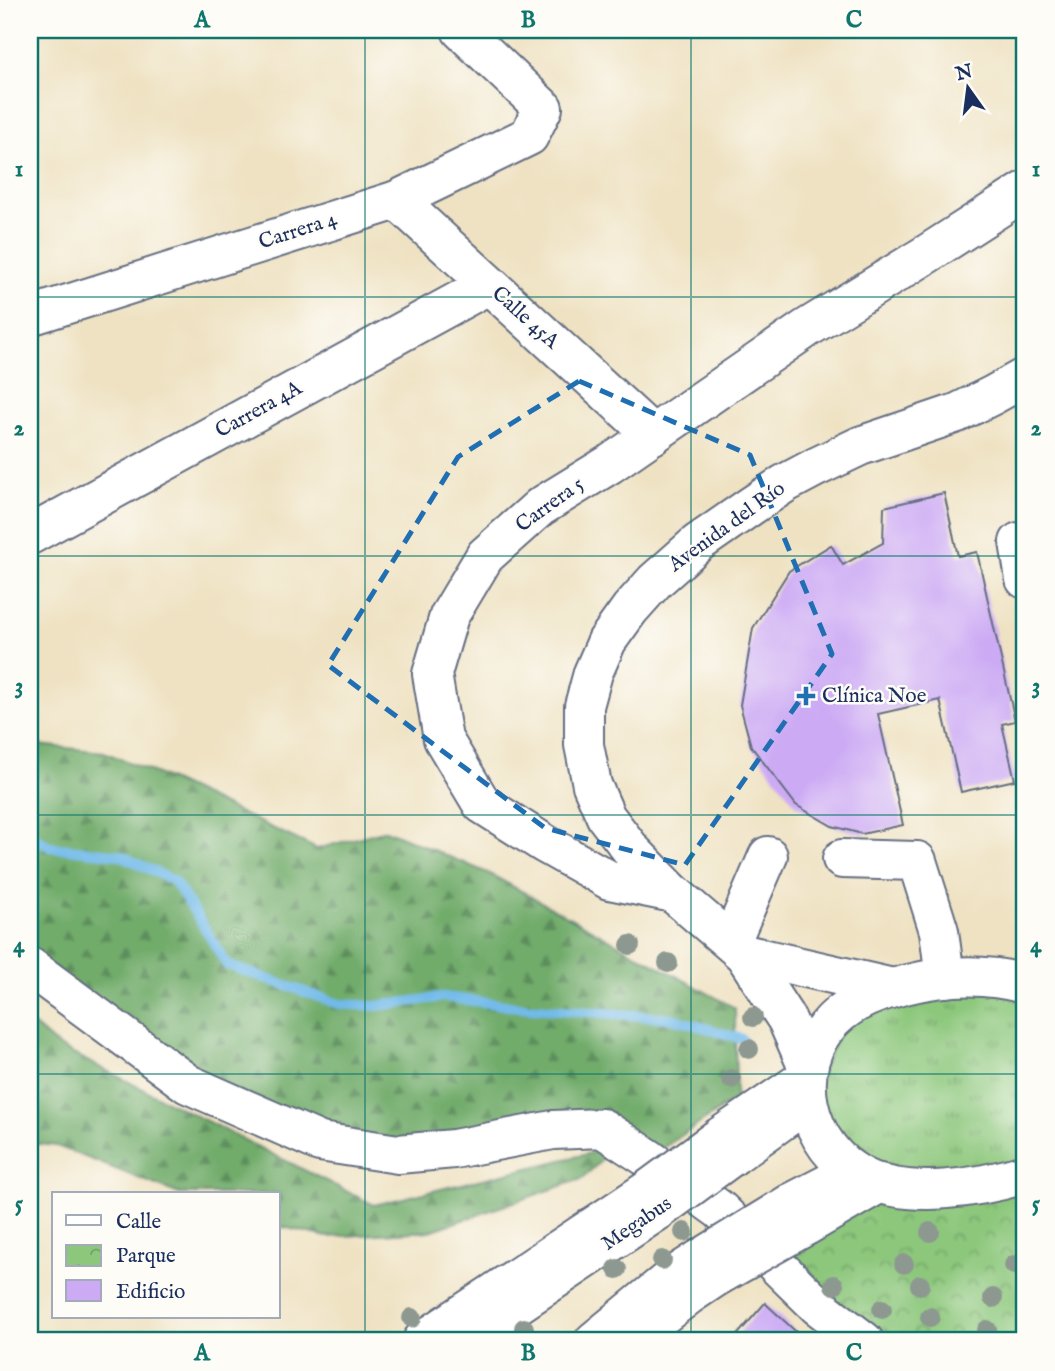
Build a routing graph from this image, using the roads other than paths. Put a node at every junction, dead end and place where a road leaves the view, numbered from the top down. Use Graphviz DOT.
graph roads {
  1 [pos="461,30"];
  2 [pos="1025,191"];
  3 [pos="397,200"];
  4 [pos="488,285"];
  5 [pos="30,316"];
  6 [pos="1025,377"];
  7 [pos="653,435"];
  8 [pos="30,535"];
  9 [pos="1018,542"];
  10 [pos="1025,579"];
  11 [pos="768,856"];
  12 [pos="842,859"];
  13 [pos="673,893"];
  14 [pos="737,948"];
  15 [pos="30,967"];
  16 [pos="946,978"];
  17 [pos="1022,981"];
  18 [pos="893,988"];
  19 [pos="807,1082"];
  20 [pos="1025,1174"];
  21 [pos="866,1177"];
  22 [pos="652,1201"];
  23 [pos="708,1268"];
  24 [pos="422,1341"];
  25 [pos="463,1341"];
  26 [pos="594,1341"];
  27 [pos="629,1341"];
  28 [pos="864,1341"];
  1 -- 3 [label="street, Carrera 4"];
  2 -- 7 [label="street, Carrera 5"];
  3 -- 4 [label="street, Calle 45A"];
  3 -- 5 [label="street, Carrera 4"];
  4 -- 7 [label="street, Calle 45A"];
  4 -- 8 [label="street, Carrera 4A"];
  6 -- 13 [label="street, Avenida del Río"];
  7 -- 13 [label="street, Carrera 5"];
  9 -- 10 [label="street"];
  11 -- 14 [label="street"];
  12 -- 16 [label="street"];
  13 -- 14 [label="street, Avenida del Río"];
  14 -- 18 [label="street, Avenida del Río"];
  14 -- 19 [label="street, Avenida del Río"];
  15 -- 28 [label="street"];
  16 -- 17 [label="street"];
  16 -- 18 [label="street"];
  18 -- 19 [label="street"];
  19 -- 21 [label="street, Avenida del Río"];
  19 -- 22 [label="street, bridge"];
  20 -- 21 [label="street"];
  21 -- 23 [label="street, bridge"];
  22 -- 24 [label="street"];
  22 -- 25 [label="street, Megabus"];
  23 -- 26 [label="street"];
  23 -- 27 [label="street"];
}
